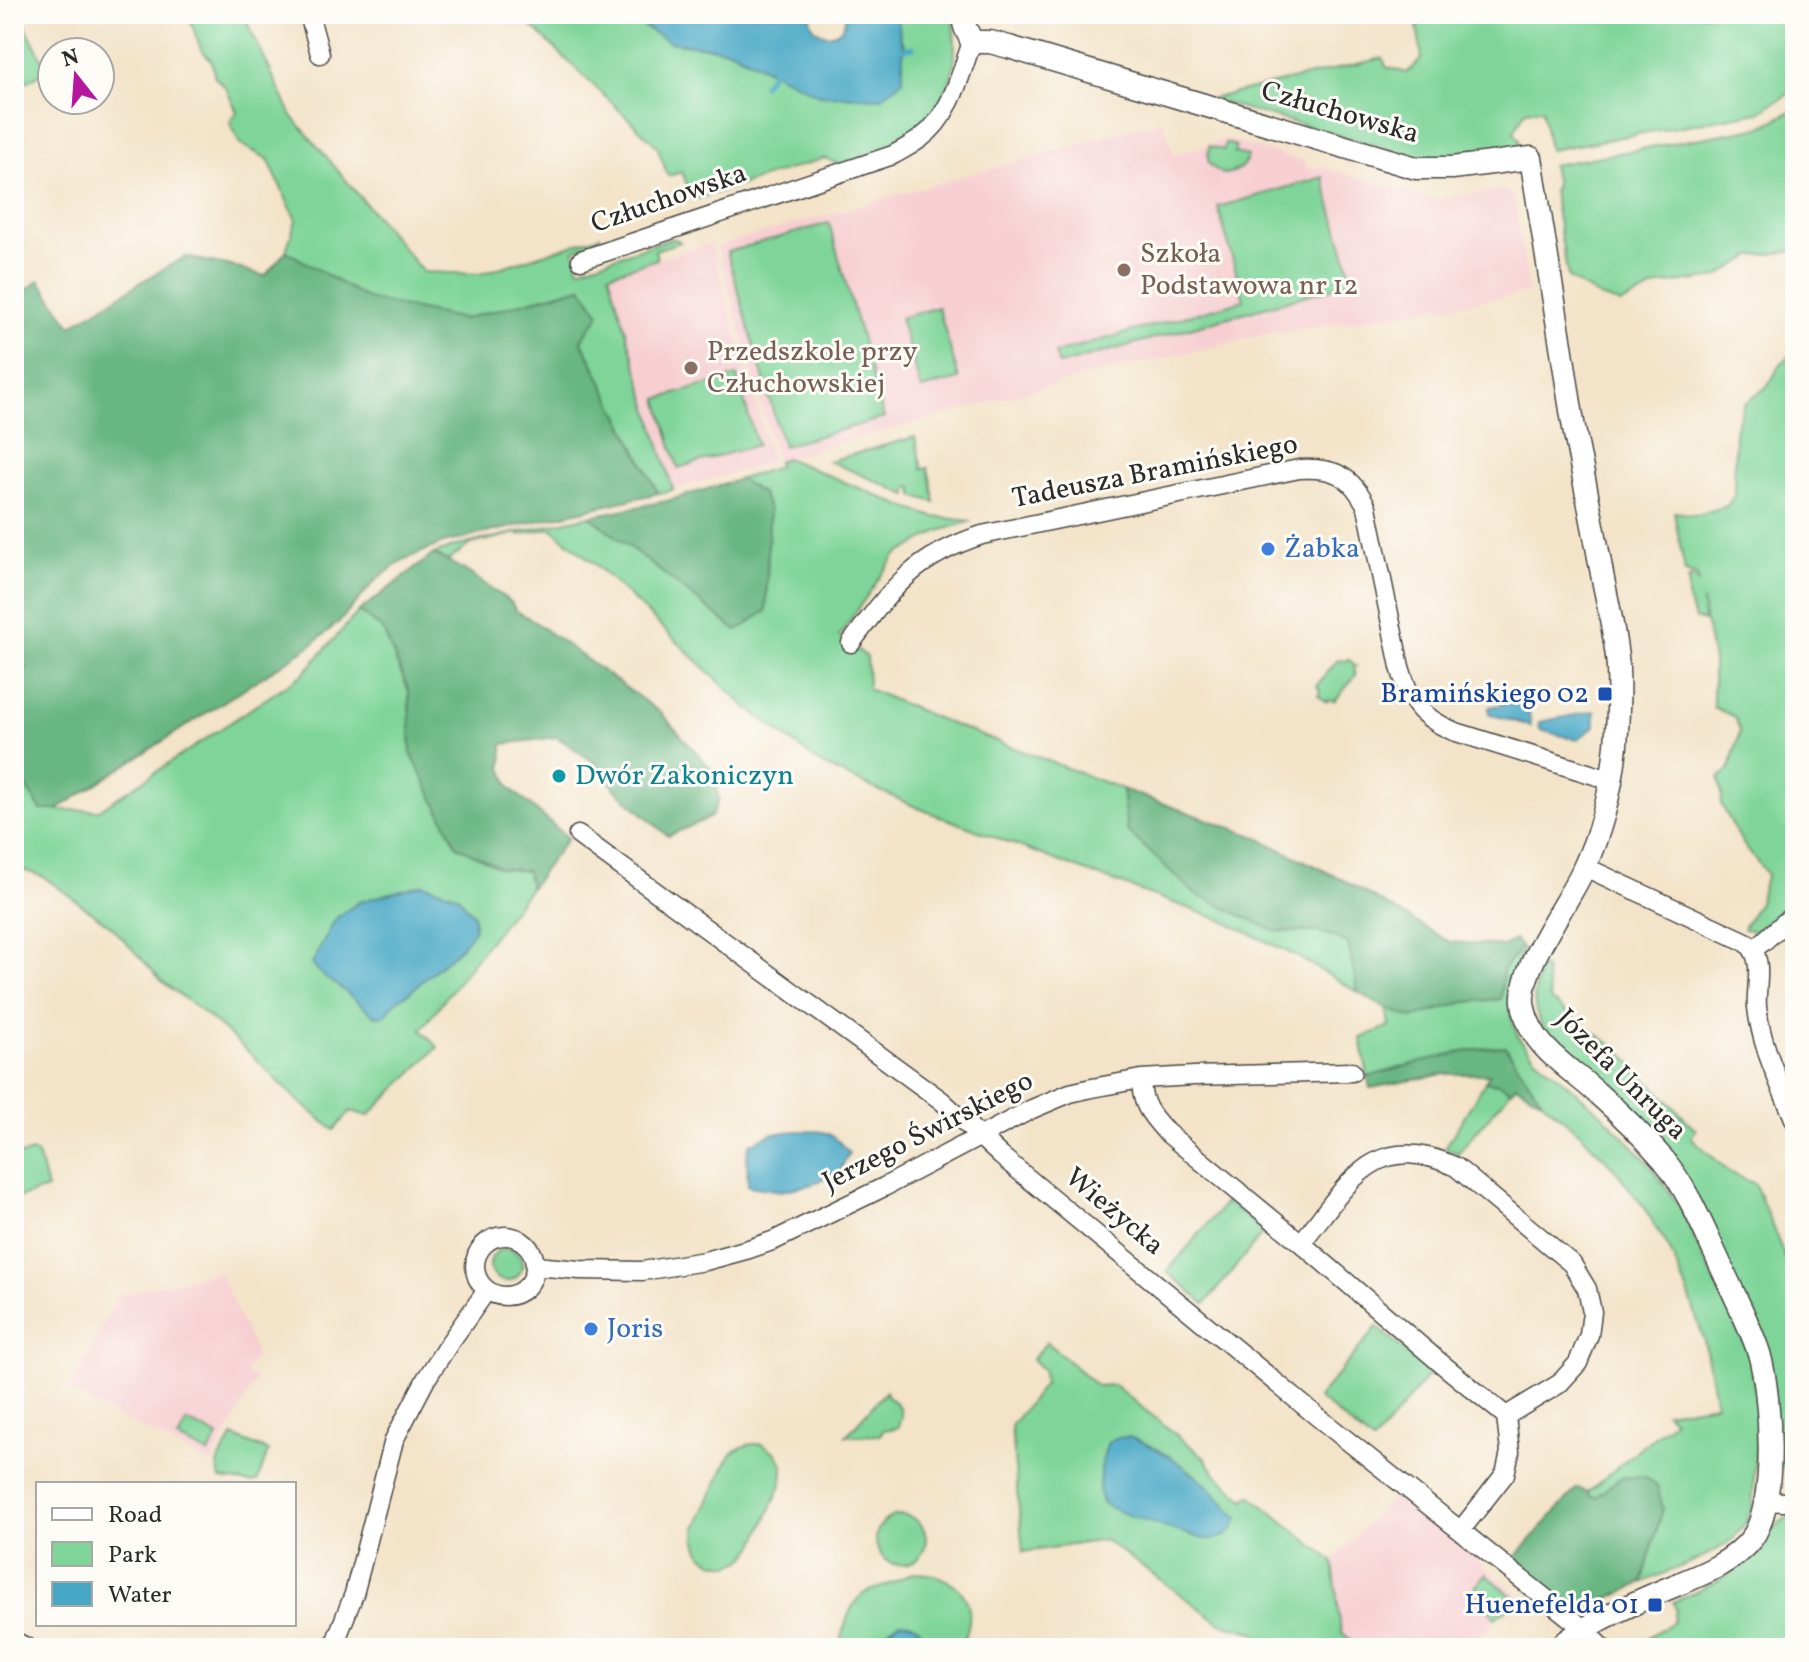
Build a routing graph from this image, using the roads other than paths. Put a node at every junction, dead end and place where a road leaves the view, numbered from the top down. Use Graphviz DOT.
graph roads {
  1 [pos="309,14"];
  2 [pos="962,14"];
  3 [pos="972,42"];
  4 [pos="320,54"];
  5 [pos="581,260"];
  6 [pos="851,643"];
  7 [pos="1610,780"];
  8 [pos="578,835"];
  9 [pos="1585,867"];
  10 [pos="1795,913"];
  11 [pos="1754,949"];
  12 [pos="1525,1014"];
  13 [pos="1352,1072"];
  14 [pos="1141,1079"];
  15 [pos="1795,1121"];
  16 [pos="981,1135"];
  17 [pos="1301,1243"];
  18 [pos="535,1266"];
  19 [pos="487,1290"];
  20 [pos="1506,1416"];
  21 [pos="1795,1500"];
  22 [pos="1766,1501"];
  23 [pos="1461,1530"];
  24 [pos="1584,1629"];
  25 [pos="14,1641"];
  26 [pos="28,1648"];
  27 [pos="333,1648"];
  28 [pos="1558,1648"];
  29 [pos="1603,1648"];
  1 -- 4 [label="street"];
  2 -- 3 [label="street"];
  3 -- 5 [label="street, Człuchowska"];
  3 -- 7 [label="street, Człuchowska"];
  6 -- 7 [label="street, Tadeusza Bramińskiego"];
  7 -- 9 [label="street, Człuchowska"];
  8 -- 16 [label="street, Wieżycka"];
  9 -- 11 [label="street"];
  9 -- 12 [label="street, Człuchowska"];
  10 -- 11 [label="street"];
  11 -- 15 [label="street"];
  12 -- 22 [label="street, Józefa Unruga"];
  13 -- 14 [label="street, Jerzego Świrskiego"];
  14 -- 16 [label="street, Jerzego Świrskiego"];
  14 -- 17 [label="street"];
  16 -- 18 [label="street, Jerzego Świrskiego"];
  16 -- 23 [label="street, Wieżycka"];
  17 -- 20 [label="street"];
  17 -- 20 [label="street"];
  18 -- 19 [label="street"];
  18 -- 19 [label="street"];
  19 -- 27 [label="street"];
  20 -- 23 [label="street"];
  21 -- 22 [label="street"];
  22 -- 24 [label="street, Józefa Unruga"];
  23 -- 24 [label="street, Wieżycka"];
  24 -- 28 [label="street, Józefa Unruga"];
  24 -- 29 [label="street, Wieżycka"];
  25 -- 26 [label="street"];
}
